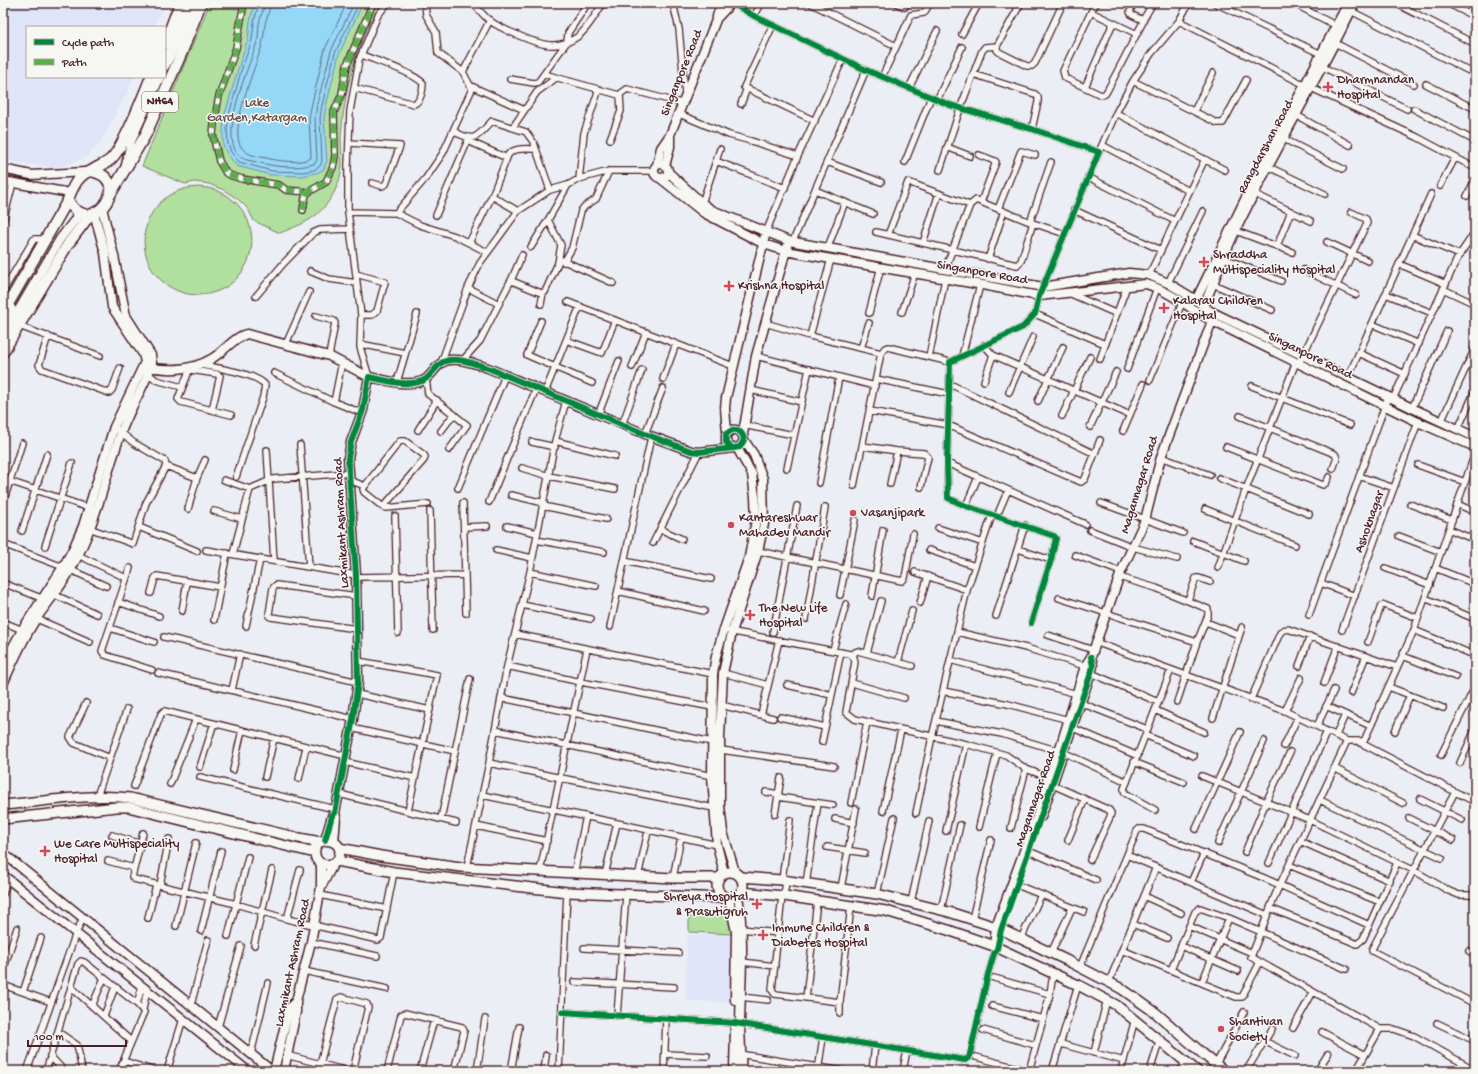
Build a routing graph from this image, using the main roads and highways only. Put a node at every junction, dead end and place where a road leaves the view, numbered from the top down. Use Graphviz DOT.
graph roads {
  1 [pos="180,3"];
  2 [pos="201,3"];
  3 [pos="166,40"];
  4 [pos="151,78"];
  5 [pos="88,172"];
  6 [pos="110,195"];
  7 [pos="69,199"];
  8 [pos="91,212"];
  9 [pos="3,313"];
  10 [pos="3,352"];
  11 [pos="3,805"];
  12 [pos="3,819"];
  13 [pos="330,843"];
  14 [pos="315,853"];
  15 [pos="336,862"];
  16 [pos="738,875"];
  17 [pos="721,876"];
  18 [pos="740,894"];
  19 [pos="727,898"];
  20 [pos="1220,1069"];
  21 [pos="1197,1071"];
  1 -- 3 [label="highway"];
  2 -- 6 [label="highway, NH64"];
  4 -- 5 [label="highway, NH64"];
  5 -- 6 [label="highway"];
  5 -- 7 [label="highway, NH64"];
  6 -- 8 [label="highway, NH64"];
  7 -- 8 [label="highway"];
  7 -- 9 [label="highway, NH64"];
  8 -- 10 [label="highway, NH64"];
  11 -- 13 [label="main road"];
  12 -- 14 [label="main road"];
  13 -- 14 [label="main road"];
  13 -- 15 [label="main road"];
  13 -- 17 [label="main road"];
  14 -- 15 [label="main road"];
  15 -- 19 [label="main road"];
  16 -- 17 [label="main road"];
  16 -- 18 [label="main road"];
  16 -- 20 [label="main road"];
  17 -- 19 [label="main road"];
  18 -- 19 [label="main road"];
  18 -- 21 [label="main road"];
}
